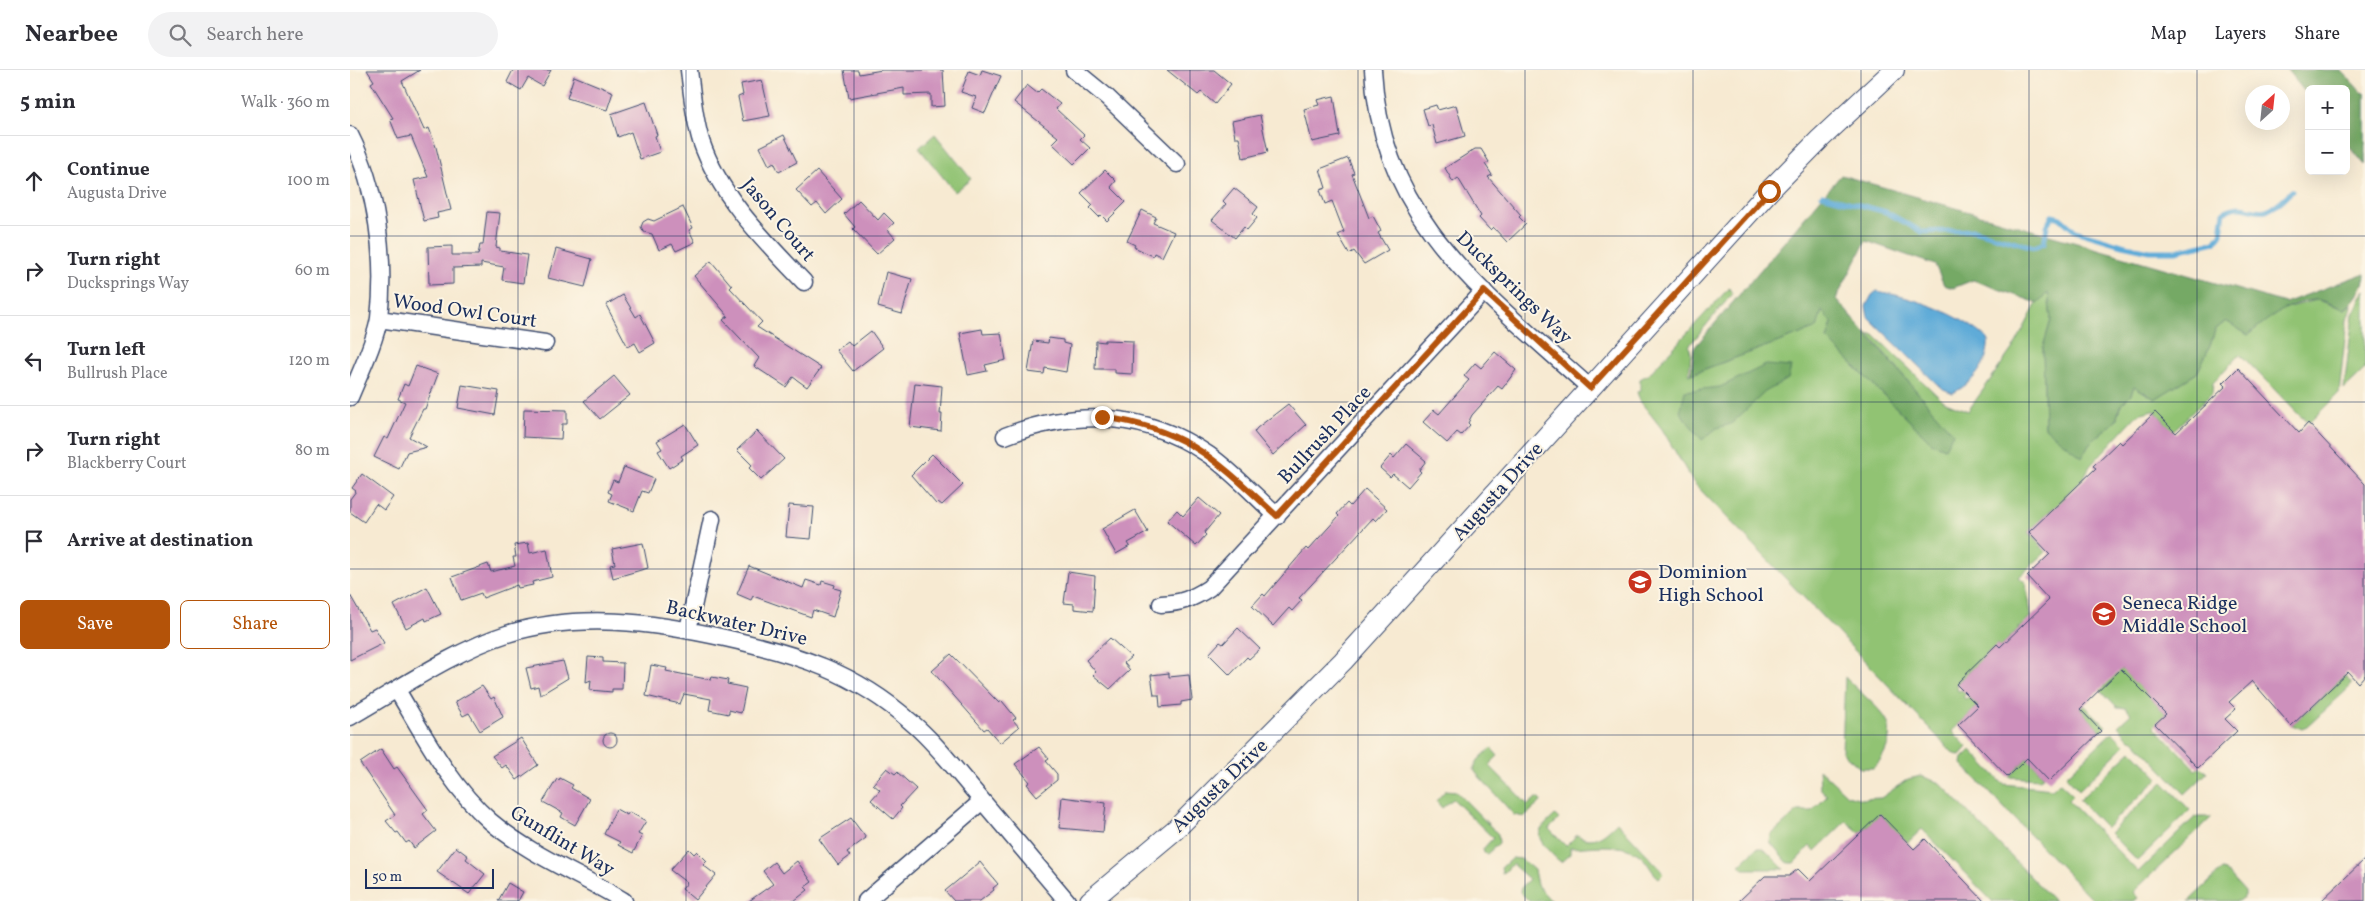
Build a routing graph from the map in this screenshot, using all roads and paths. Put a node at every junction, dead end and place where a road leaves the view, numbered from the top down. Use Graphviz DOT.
graph roads {
  1 [pos="689,70"];
  2 [pos="1074,70"];
  3 [pos="1374,70"];
  4 [pos="1894,70"];
  5 [pos="350,135"];
  6 [pos="1177,164"];
  7 [pos="804,282"];
  8 [pos="1484,291"];
  9 [pos="379,319"];
  10 [pos="545,343"];
  11 [pos="1590,388"];
  12 [pos="350,397"];
  13 [pos="1005,436"];
  14 [pos="1277,516"];
  15 [pos="712,519"];
  16 [pos="1161,604"];
  17 [pos="688,630"];
  18 [pos="397,690"];
  19 [pos="350,717"];
  20 [pos="982,801"];
  21 [pos="624,901"];
  22 [pos="866,901"];
  23 [pos="1067,901"];
  24 [pos="1090,901"];
  1 -- 7 [label="street, Jason Court"];
  2 -- 6 [label="street"];
  3 -- 8 [label="street, Ducksprings Way"];
  4 -- 11 [label="street, Augusta Drive"];
  5 -- 9 [label="street"];
  8 -- 11 [label="street, Ducksprings Way"];
  8 -- 14 [label="street, Bullrush Place"];
  9 -- 10 [label="street, Wood Owl Court"];
  9 -- 12 [label="street"];
  11 -- 24 [label="street, Augusta Drive"];
  13 -- 14 [label="street"];
  14 -- 16 [label="street, Bullrush Place"];
  15 -- 17 [label="street"];
  17 -- 18 [label="street, Backwater Drive"];
  17 -- 20 [label="street, Backwater Drive"];
  18 -- 19 [label="street, Backwater Drive"];
  18 -- 21 [label="street, Gunflint Way"];
  20 -- 22 [label="street"];
  20 -- 23 [label="street, Backwater Drive"];
}
